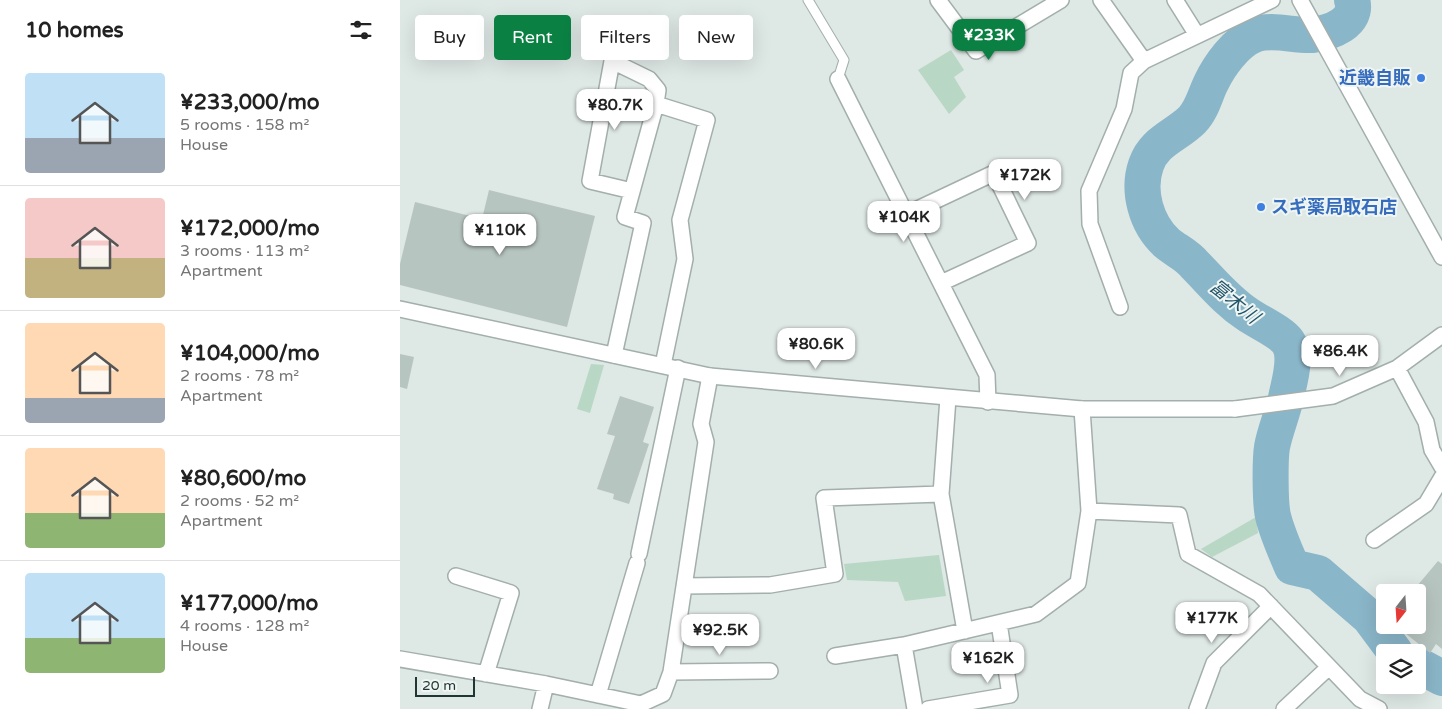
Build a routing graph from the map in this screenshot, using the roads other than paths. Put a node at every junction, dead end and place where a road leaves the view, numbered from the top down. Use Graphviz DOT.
graph roads {
  1 [pos="808,0"];
  2 [pos="938,0"];
  3 [pos="1061,0"];
  4 [pos="1101,0"];
  5 [pos="1175,0"];
  6 [pos="1272,0"];
  7 [pos="1300,0"];
  8 [pos="1197,35"];
  9 [pos="1144,62"];
  10 [pos="838,79"];
  11 [pos="656,104"];
  12 [pos="632,192"];
  13 [pos="907,214"];
  14 [pos="1437,235"];
  15 [pos="1442,257"];
  16 [pos="941,283"];
  17 [pos="1120,307"];
  18 [pos="400,309"];
  19 [pos="1442,334"];
  20 [pos="614,355"];
  21 [pos="670,367"];
  22 [pos="1397,368"];
  23 [pos="710,376"];
  24 [pos="948,398"];
  25 [pos="988,402"];
  26 [pos="1082,409"];
  27 [pos="1442,467"];
  28 [pos="1442,477"];
  29 [pos="941,494"];
  30 [pos="1088,511"];
  31 [pos="1374,540"];
  32 [pos="456,576"];
  33 [pos="684,586"];
  34 [pos="1271,606"];
  35 [pos="999,623"];
  36 [pos="965,630"];
  37 [pos="904,645"];
  38 [pos="835,656"];
  39 [pos="400,659"];
  40 [pos="1329,667"];
  41 [pos="770,671"];
  42 [pos="671,672"];
  43 [pos="486,674"];
  44 [pos="546,684"];
  45 [pos="598,695"];
  46 [pos="540,709"];
  47 [pos="915,709"];
  48 [pos="928,709"];
  49 [pos="1197,709"];
  50 [pos="1284,709"];
  51 [pos="1379,709"];
  1 -- 10 [label="lane"];
  2 -- 3 [label="street"];
  4 -- 9 [label="street"];
  5 -- 8 [label="street"];
  6 -- 8 [label="street"];
  7 -- 14 [label="street"];
  8 -- 9 [label="street"];
  9 -- 17 [label="street"];
  10 -- 13 [label="street"];
  11 -- 12 [label="street"];
  11 -- 12 [label="street"];
  11 -- 21 [label="street"];
  12 -- 20 [label="street"];
  13 -- 16 [label="street"];
  13 -- 16 [label="street"];
  14 -- 15 [label="street"];
  16 -- 25 [label="street"];
  18 -- 20 [label="street"];
  19 -- 22 [label="street"];
  20 -- 21 [label="street"];
  21 -- 23 [label="street"];
  21 -- 45 [label="street"];
  22 -- 26 [label="street"];
  22 -- 27 [label="street"];
  23 -- 24 [label="street"];
  23 -- 33 [label="street"];
  24 -- 25 [label="street"];
  24 -- 29 [label="street"];
  25 -- 26 [label="street"];
  26 -- 30 [label="street"];
  28 -- 31 [label="street"];
  29 -- 33 [label="street"];
  29 -- 36 [label="street"];
  30 -- 34 [label="street"];
  30 -- 35 [label="street"];
  32 -- 43 [label="street"];
  33 -- 42 [label="street"];
  34 -- 40 [label="street"];
  34 -- 49 [label="street"];
  35 -- 36 [label="street"];
  35 -- 48 [label="street"];
  36 -- 37 [label="street"];
  37 -- 38 [label="street"];
  37 -- 47 [label="street"];
  39 -- 43 [label="street"];
  40 -- 50 [label="street"];
  40 -- 51 [label="street"];
  41 -- 42 [label="street"];
  42 -- 45 [label="street"];
  43 -- 44 [label="street"];
  44 -- 45 [label="street"];
  44 -- 46 [label="street"];
}
